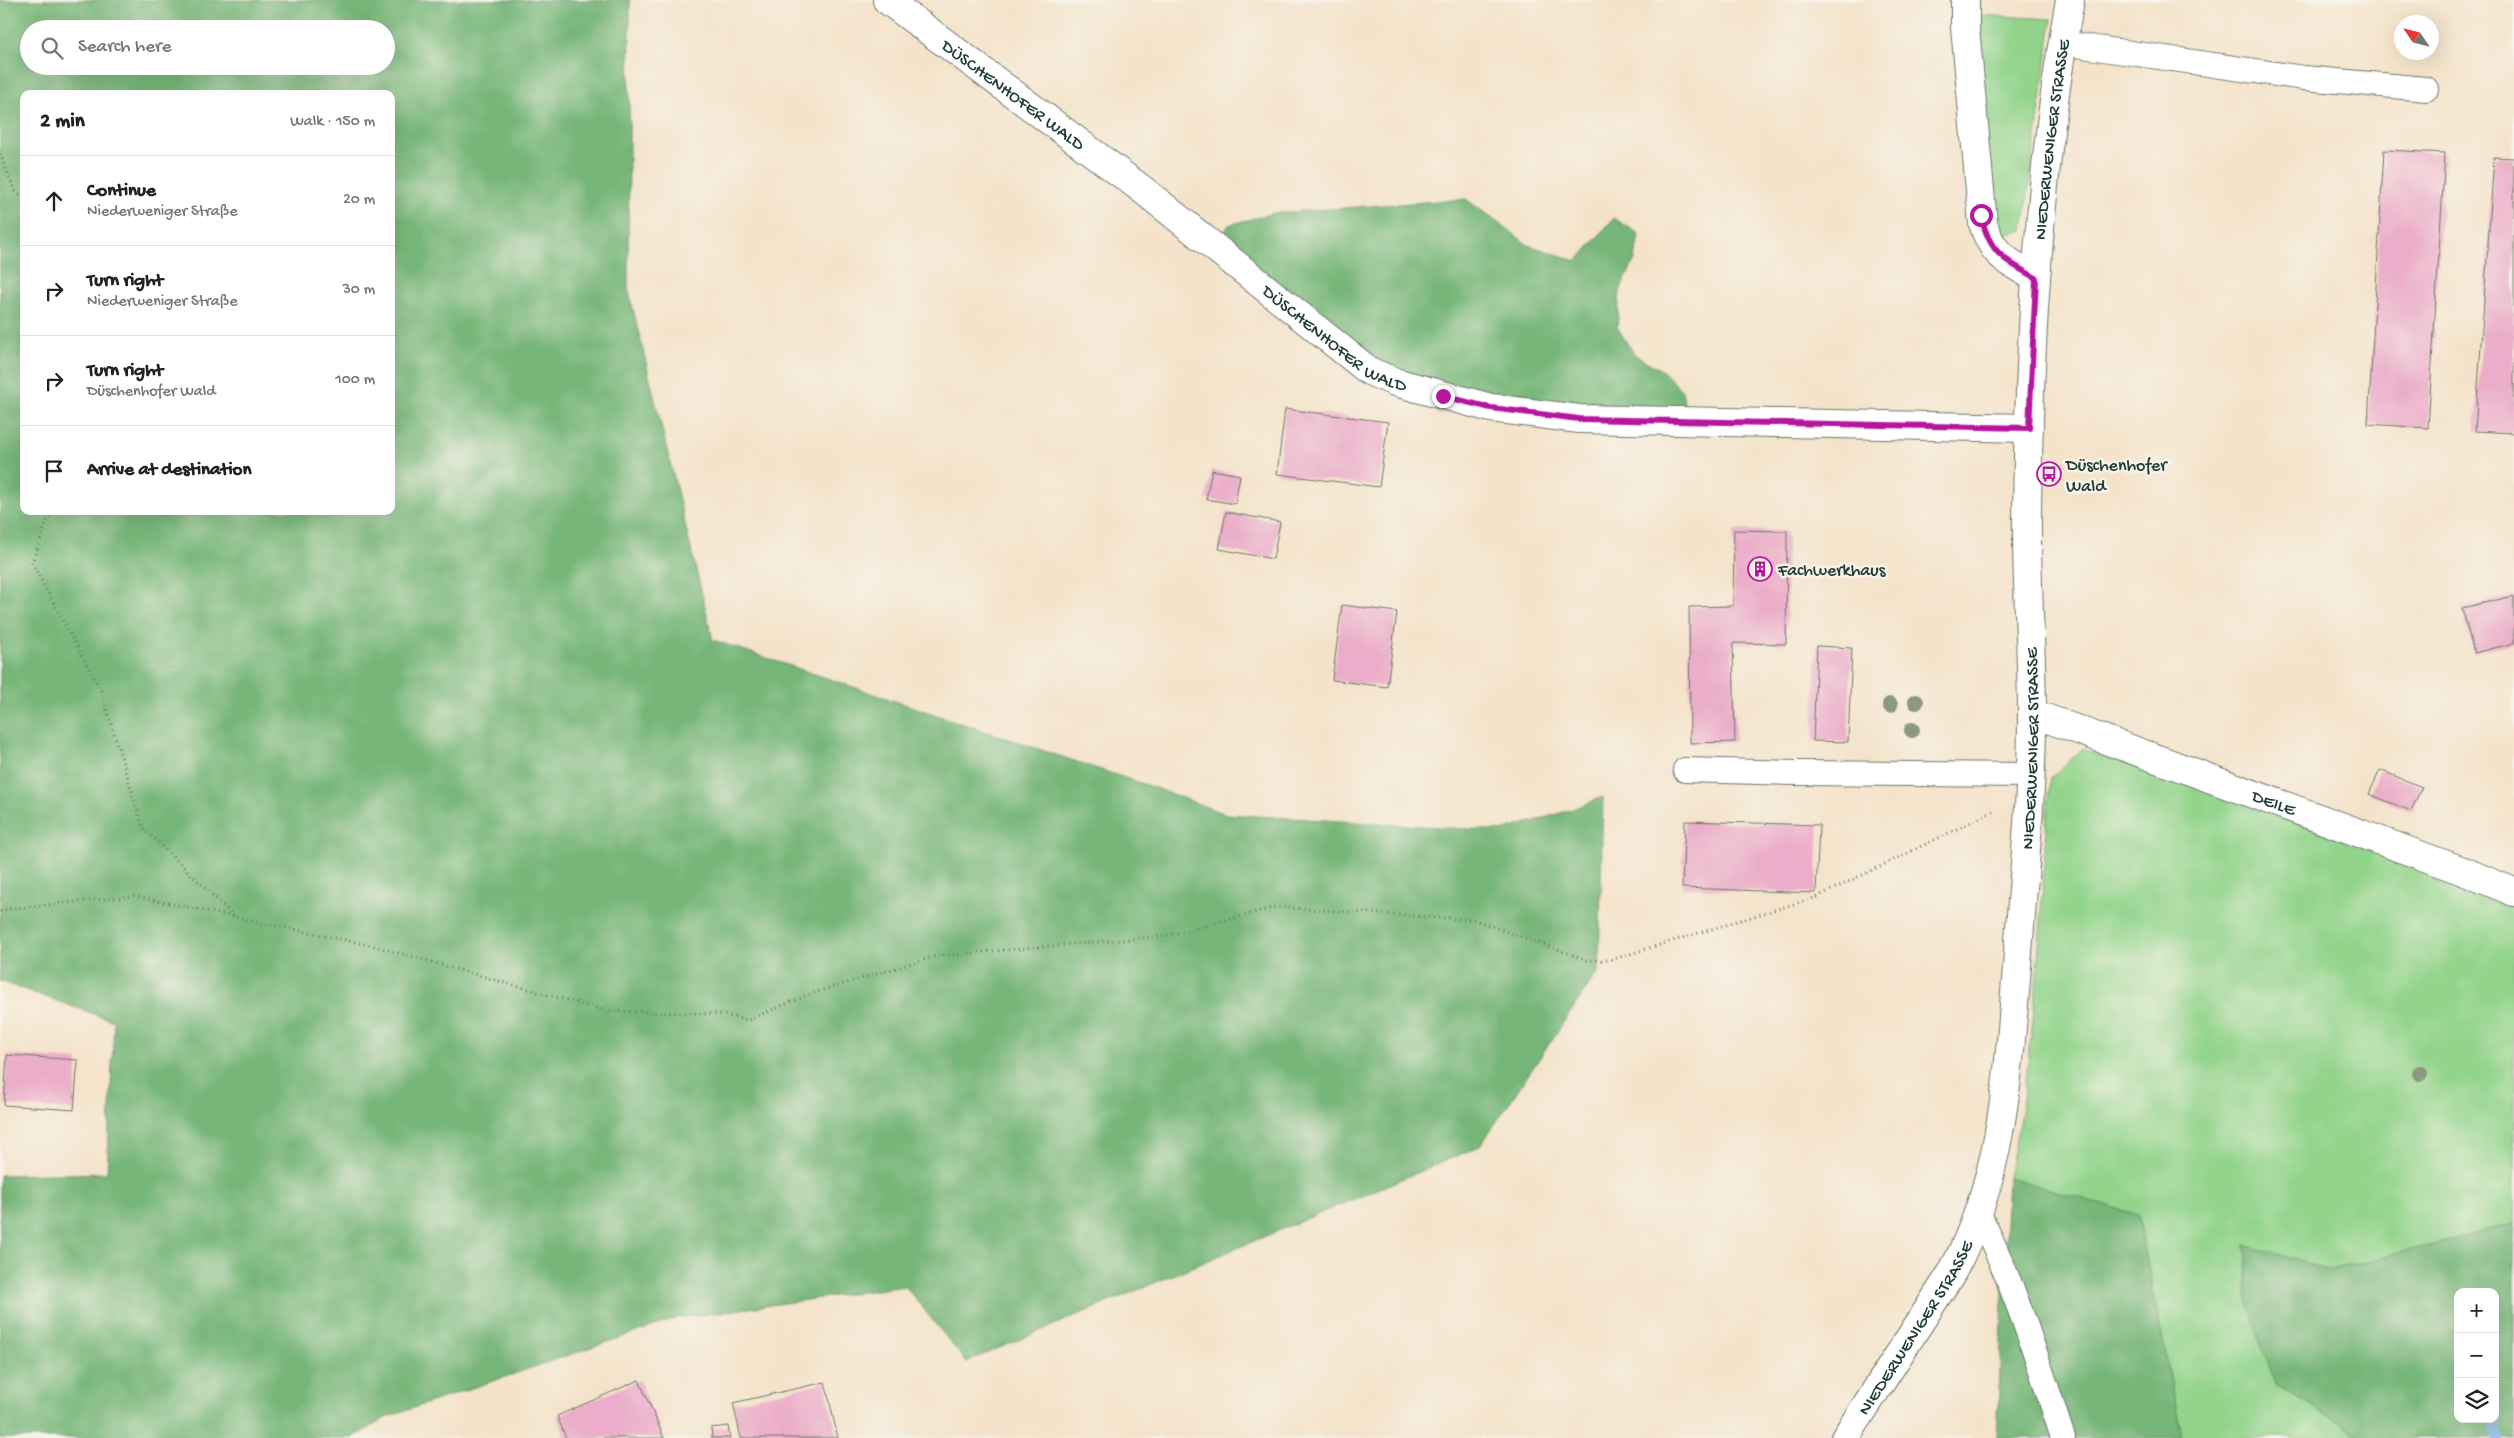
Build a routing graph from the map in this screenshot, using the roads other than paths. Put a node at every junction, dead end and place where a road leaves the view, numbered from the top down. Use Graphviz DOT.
graph roads {
  1 [pos="887,0"];
  2 [pos="1965,0"];
  3 [pos="2070,0"];
  4 [pos="2062,43"];
  5 [pos="2426,89"];
  6 [pos="2036,278"];
  7 [pos="2029,428"];
  8 [pos="2032,713"];
  9 [pos="1685,770"];
  10 [pos="2030,785"];
  11 [pos="2514,892"];
  12 [pos="1979,1214"];
  13 [pos="1845,1438"];
  14 [pos="2063,1438"];
  1 -- 7 [label="street, DÜSCHENHOFER WALD"];
  2 -- 6 [label="street"];
  3 -- 4 [label="street, NIEDERWENIGER STRASSE"];
  4 -- 5 [label="lane"];
  4 -- 6 [label="street, NIEDERWENIGER STRASSE"];
  6 -- 7 [label="street, NIEDERWENIGER STRASSE"];
  7 -- 8 [label="street, NIEDERWENIGER STRASSE"];
  8 -- 10 [label="street, NIEDERWENIGER STRASSE"];
  8 -- 11 [label="street, DEILE"];
  9 -- 10 [label="lane"];
  10 -- 12 [label="street, NIEDERWENIGER STRASSE"];
  12 -- 13 [label="street, NIEDERWENIGER STRASSE"];
  12 -- 14 [label="lane, NIEDERWENIGER STRASSE"];
}
